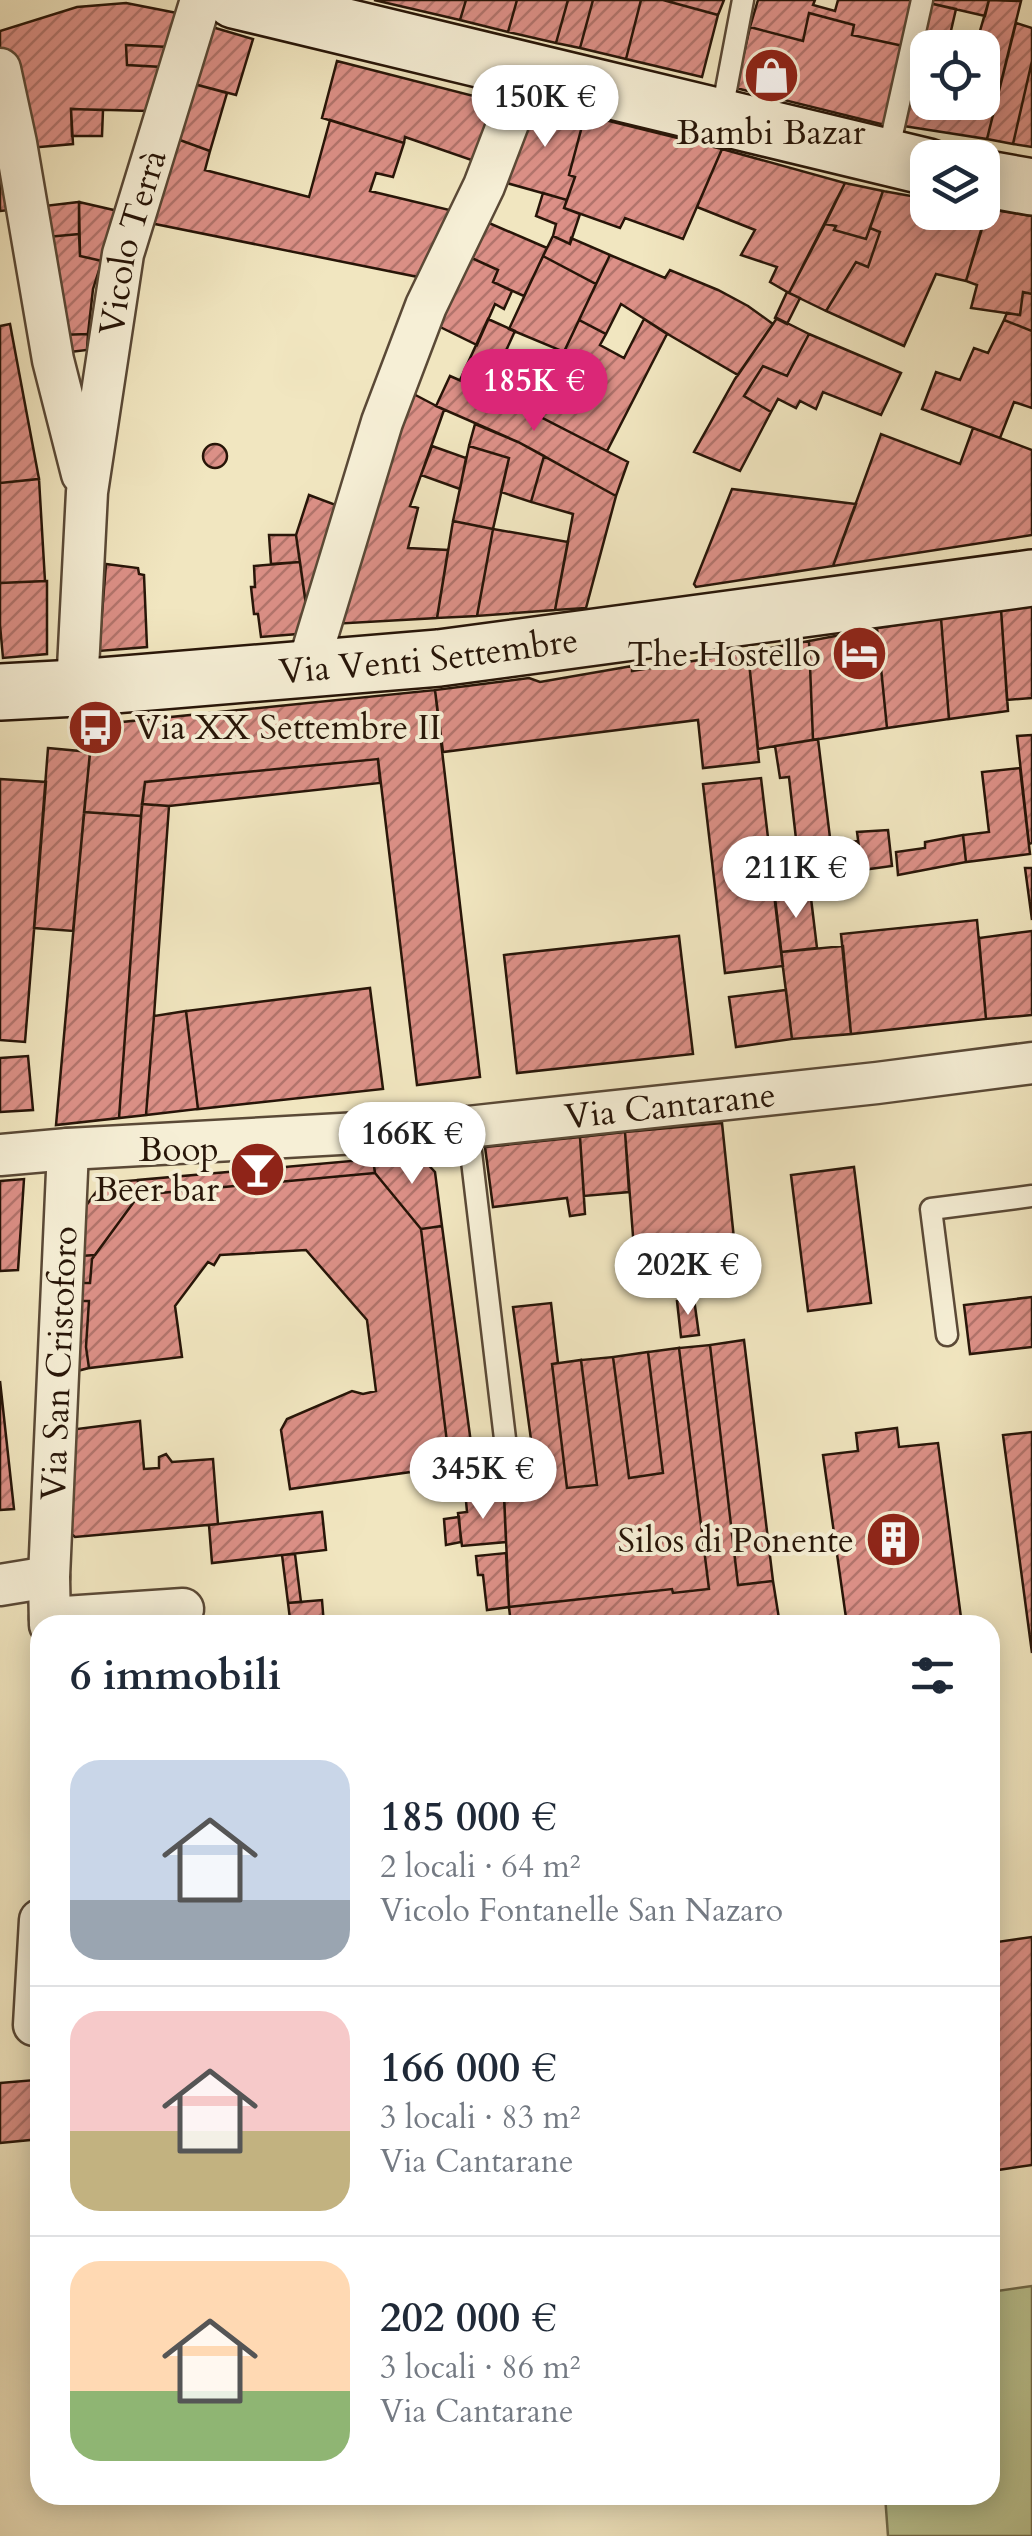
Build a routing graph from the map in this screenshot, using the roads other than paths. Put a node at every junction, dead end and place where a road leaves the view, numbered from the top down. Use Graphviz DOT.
graph roads {
  1 [pos="201,0"];
  2 [pos="234,0"];
  3 [pos="743,0"];
  4 [pos="922,0"];
  5 [pos="0,69"];
  6 [pos="528,71"];
  7 [pos="721,118"];
  8 [pos="907,163"];
  9 [pos="1000,181"];
  10 [pos="1032,187"];
  11 [pos="87,492"];
  12 [pos="1032,578"];
  13 [pos="307,669"];
  14 [pos="77,688"];
  15 [pos="0,692"];
  16 [pos="1032,1063"];
  17 [pos="468,1127"];
  18 [pos="68,1149"];
  19 [pos="0,1155"];
  20 [pos="1032,1196"];
  21 [pos="947,1334"];
  22 [pos="508,1464"];
  23 [pos="49,1577"];
  24 [pos="0,1585"];
  25 [pos="183,1610"];
  26 [pos="50,1615"];
  27 [pos="128,1615"];
  28 [pos="30,1991"];
  29 [pos="25,2026"];
  1 -- 11 [label="street, Vicolo Terrà"];
  2 -- 6 [label="street"];
  3 -- 7 [label="lane"];
  4 -- 8 [label="lane"];
  5 -- 11 [label="street, Vicolo Terrà"];
  6 -- 7 [label="street"];
  6 -- 13 [label="street"];
  7 -- 8 [label="street"];
  9 -- 10 [label="street"];
  11 -- 14 [label="street, Vicolo Terrà"];
  12 -- 13 [label="street, Via Venti Settembre"];
  13 -- 14 [label="street, Via Venti Settembre"];
  14 -- 15 [label="street, Via Venti Settembre"];
  16 -- 17 [label="street, Via Cantarane"];
  17 -- 18 [label="street, Via Cantarane"];
  17 -- 22 [label="lane"];
  18 -- 19 [label="street, Via Cantarane"];
  18 -- 23 [label="street, Via San Cristoforo"];
  20 -- 21 [label="lane"];
  23 -- 24 [label="street"];
  23 -- 26 [label="street, Via San Cristoforo"];
  25 -- 27 [label="street"];
  28 -- 29 [label="street"];
}
